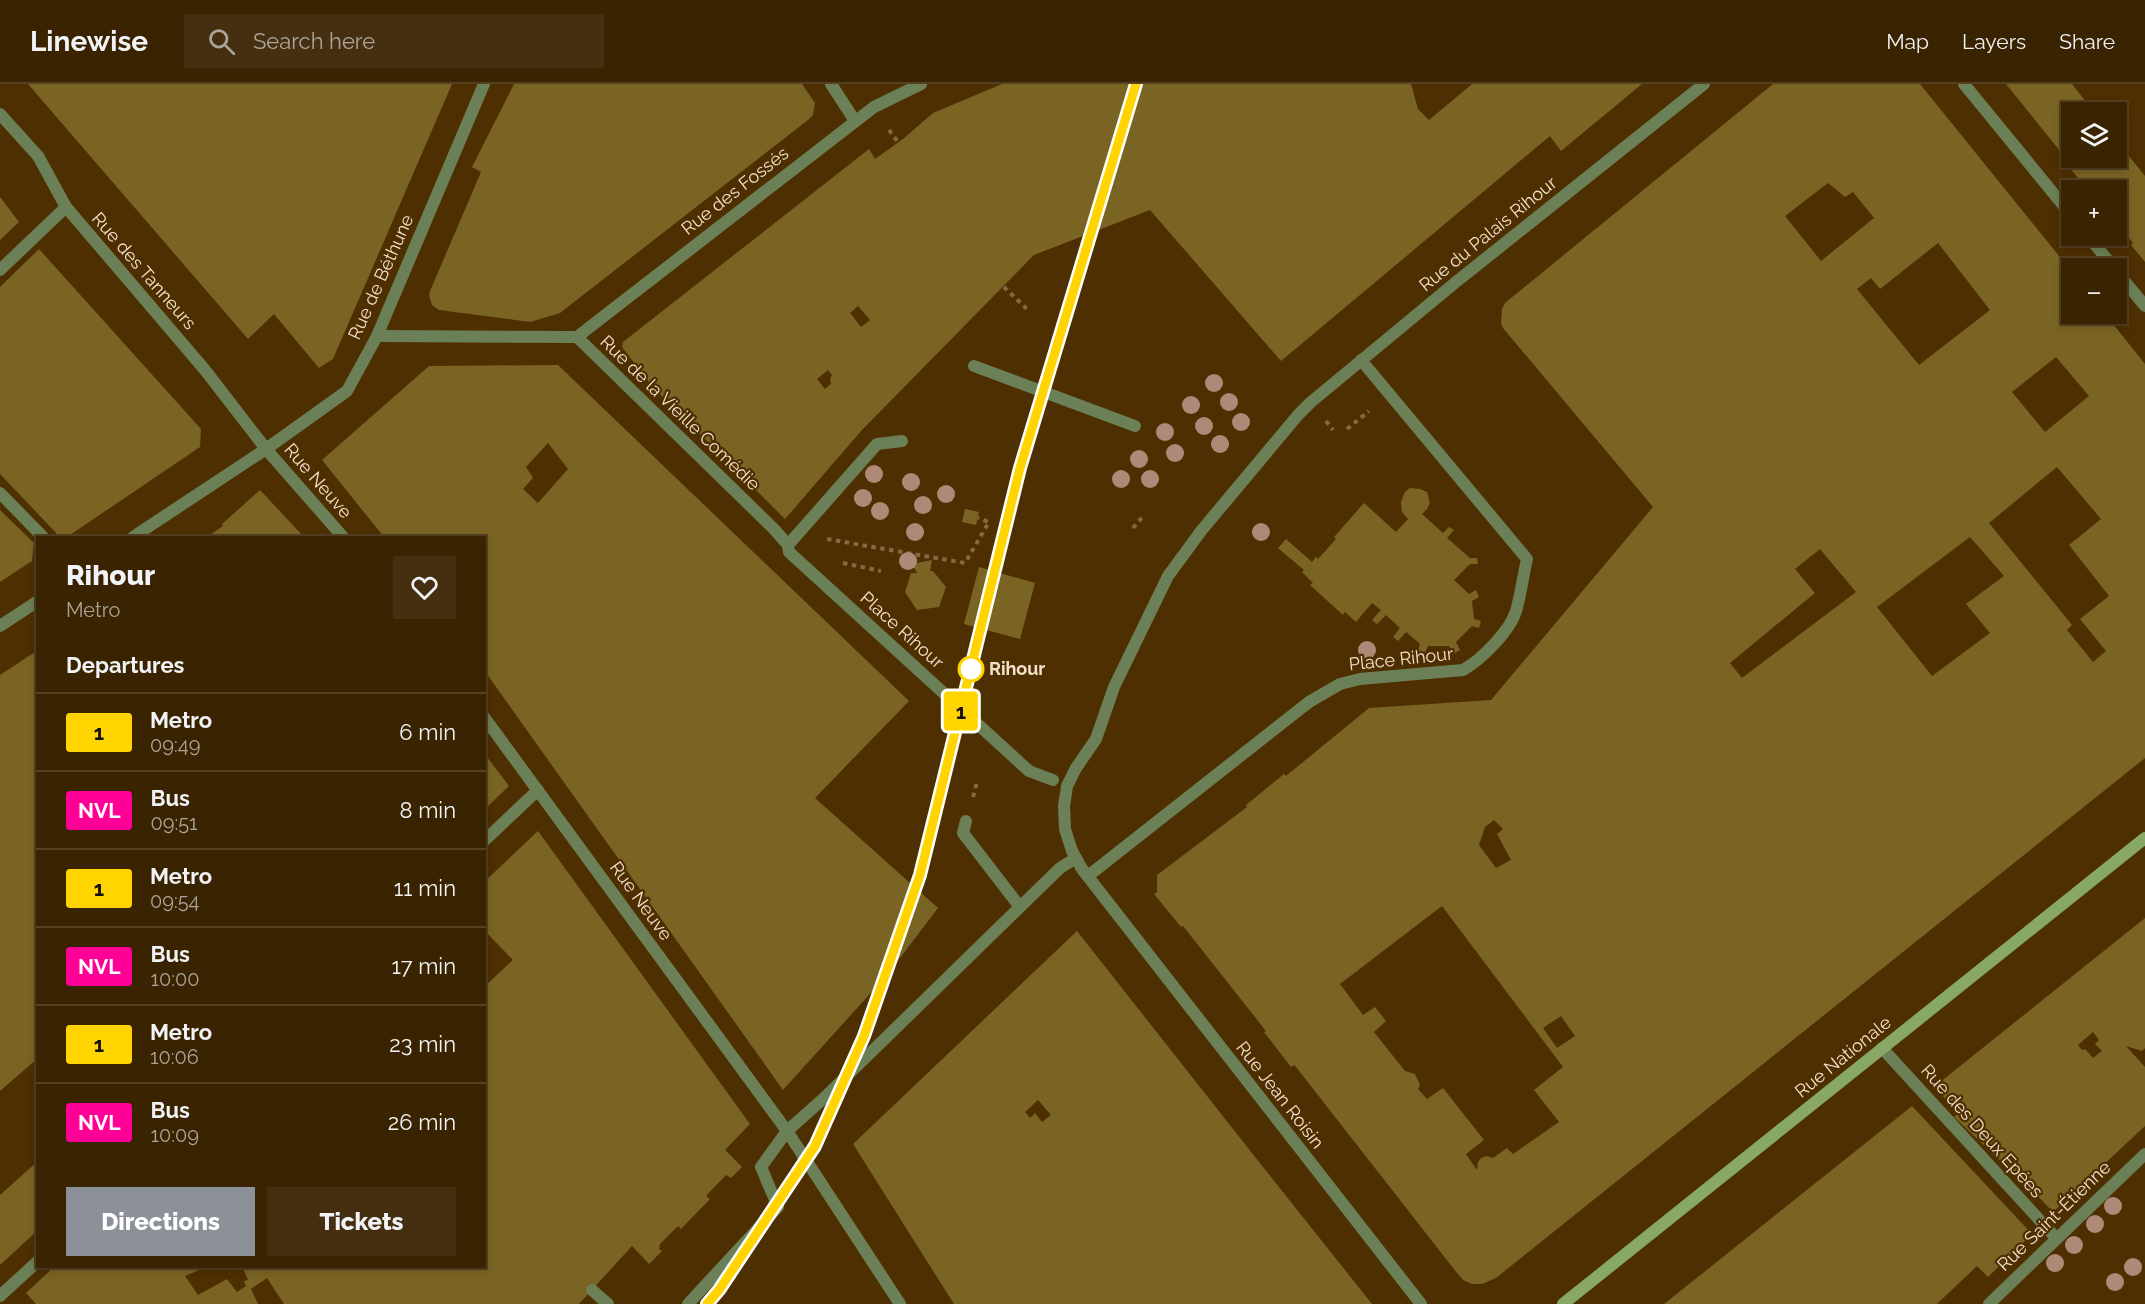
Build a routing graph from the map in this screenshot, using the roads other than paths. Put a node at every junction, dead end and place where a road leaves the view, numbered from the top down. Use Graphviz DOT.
graph roads {
  1 [pos="484,84"];
  2 [pos="831,84"];
  3 [pos="921,84"];
  4 [pos="1704,84"];
  5 [pos="1964,84"];
  6 [pos="0,114"];
  7 [pos="855,121"];
  8 [pos="2061,203"];
  9 [pos="66,207"];
  10 [pos="2096,246"];
  11 [pos="2106,258"];
  12 [pos="0,270"];
  13 [pos="2127,284"];
  14 [pos="2145,306"];
  15 [pos="377,336"];
  16 [pos="577,337"];
  17 [pos="1361,360"];
  18 [pos="974,366"];
  19 [pos="1135,426"];
  20 [pos="902,441"];
  21 [pos="266,449"];
  22 [pos="0,493"];
  23 [pos="772,528"];
  24 [pos="42,536"];
  25 [pos="135,536"];
  26 [pos="341,536"];
  27 [pos="788,548"];
  28 [pos="36,602"];
  29 [pos="0,626"];
  30 [pos="486,720"];
  31 [pos="1053,780"];
  32 [pos="538,790"];
  33 [pos="966,821"];
  34 [pos="2145,838"];
  35 [pos="486,839"];
  36 [pos="1076,858"];
  37 [pos="1088,876"];
  38 [pos="1020,907"];
  39 [pos="1882,1048"];
  40 [pos="787,1131"];
  41 [pos="2145,1154"];
  42 [pos="2056,1238"];
  43 [pos="36,1263"];
  44 [pos="592,1290"];
  45 [pos="0,1296"];
  46 [pos="608,1304"];
  47 [pos="688,1304"];
  48 [pos="900,1304"];
  49 [pos="1421,1304"];
  50 [pos="1563,1304"];
  51 [pos="1989,1304"];
  1 -- 15 [label="street, Rue de Béthune"];
  2 -- 7 [label="street"];
  3 -- 7 [label="street, Rue des Fossés"];
  4 -- 17 [label="street, Rue du Palais Rihour"];
  5 -- 8 [label="street"];
  6 -- 9 [label="street, Rue des Tanneurs"];
  7 -- 16 [label="street, Rue des Fossés"];
  9 -- 12 [label="street"];
  9 -- 21 [label="street, Rue des Tanneurs"];
  10 -- 11 [label="street"];
  13 -- 14 [label="street"];
  15 -- 16 [label="street, Rue de la Vieille Comédie"];
  15 -- 21 [label="street, Rue de Béthune"];
  16 -- 23 [label="street, Rue de la Vieille Comédie"];
  17 -- 36 [label="street, Rue du Palais Rihour"];
  17 -- 37 [label="street, Place Rihour"];
  18 -- 19 [label="street"];
  20 -- 27 [label="street"];
  21 -- 25 [label="street, Rue de Béthune"];
  21 -- 26 [label="street, Rue Neuve"];
  22 -- 24 [label="street"];
  23 -- 27 [label="street, Place Rihour"];
  27 -- 31 [label="street, Place Rihour"];
  28 -- 29 [label="street"];
  30 -- 32 [label="street, Rue Neuve"];
  32 -- 35 [label="street"];
  32 -- 40 [label="street, Rue Neuve"];
  33 -- 38 [label="street"];
  34 -- 39 [label="street, Rue Nationale"];
  36 -- 37 [label="street"];
  36 -- 38 [label="street"];
  37 -- 49 [label="street, Rue Jean Roisin"];
  38 -- 40 [label="street"];
  39 -- 42 [label="street, Rue des Deux Epées"];
  39 -- 50 [label="street, Rue Nationale"];
  40 -- 47 [label="street"];
  40 -- 48 [label="street, Rue Neuve"];
  41 -- 42 [label="street, Rue Saint-Étienne"];
  42 -- 51 [label="street, Rue Saint-Étienne"];
  43 -- 45 [label="street"];
  44 -- 46 [label="street"];
}
